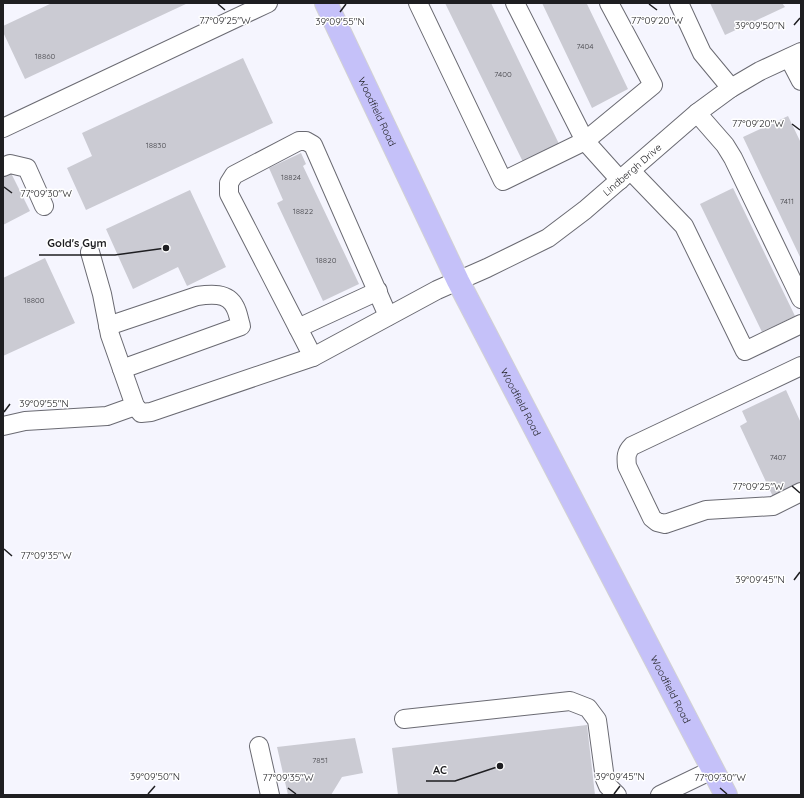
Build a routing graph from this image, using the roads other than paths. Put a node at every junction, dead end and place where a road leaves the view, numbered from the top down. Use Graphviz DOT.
graph roads {
  1 [pos="268,3"];
  2 [pos="326,3"];
  3 [pos="418,3"];
  4 [pos="515,3"];
  5 [pos="609,3"];
  6 [pos="679,3"];
  7 [pos="238,9"];
  8 [pos="795,55"];
  9 [pos="801,82"];
  10 [pos="731,88"];
  11 [pos="697,113"];
  12 [pos="3,128"];
  13 [pos="585,141"];
  14 [pos="3,167"];
  15 [pos="625,175"];
  16 [pos="44,206"];
  17 [pos="90,252"];
  18 [pos="458,281"];
  19 [pos="378,291"];
  20 [pos="801,299"];
  21 [pos="388,316"];
  22 [pos="801,324"];
  23 [pos="108,326"];
  24 [pos="298,328"];
  25 [pos="314,356"];
  26 [pos="801,366"];
  27 [pos="122,369"];
  28 [pos="134,406"];
  29 [pos="3,426"];
  30 [pos="801,492"];
  31 [pos="404,719"];
  32 [pos="259,746"];
  33 [pos="712,770"];
  34 [pos="270,795"];
  35 [pos="617,795"];
  36 [pos="660,795"];
  37 [pos="726,795"];
  1 -- 7 [label="street"];
  2 -- 18 [label="main road, Woodfield Road"];
  3 -- 13 [label="street"];
  4 -- 13 [label="street"];
  5 -- 13 [label="street"];
  6 -- 10 [label="street"];
  7 -- 12 [label="street"];
  8 -- 9 [label="street"];
  8 -- 10 [label="street, Lindbergh Drive"];
  10 -- 11 [label="street, Lindbergh Drive"];
  11 -- 15 [label="street, Lindbergh Drive"];
  11 -- 20 [label="street"];
  13 -- 15 [label="street"];
  14 -- 16 [label="street"];
  15 -- 18 [label="street, Lindbergh Drive"];
  15 -- 22 [label="street"];
  17 -- 23 [label="street"];
  18 -- 21 [label="street, Lindbergh Drive"];
  18 -- 33 [label="main road, Woodfield Road"];
  19 -- 21 [label="street"];
  19 -- 24 [label="street"];
  19 -- 24 [label="street"];
  21 -- 25 [label="street, Lindbergh Drive"];
  23 -- 27 [label="street"];
  23 -- 27 [label="street"];
  24 -- 25 [label="street"];
  25 -- 28 [label="street, Lindbergh Drive"];
  26 -- 30 [label="street"];
  27 -- 28 [label="street"];
  28 -- 29 [label="street"];
  31 -- 35 [label="street"];
  32 -- 34 [label="street"];
  33 -- 36 [label="street"];
  33 -- 37 [label="main road, Woodfield Road"];
}
